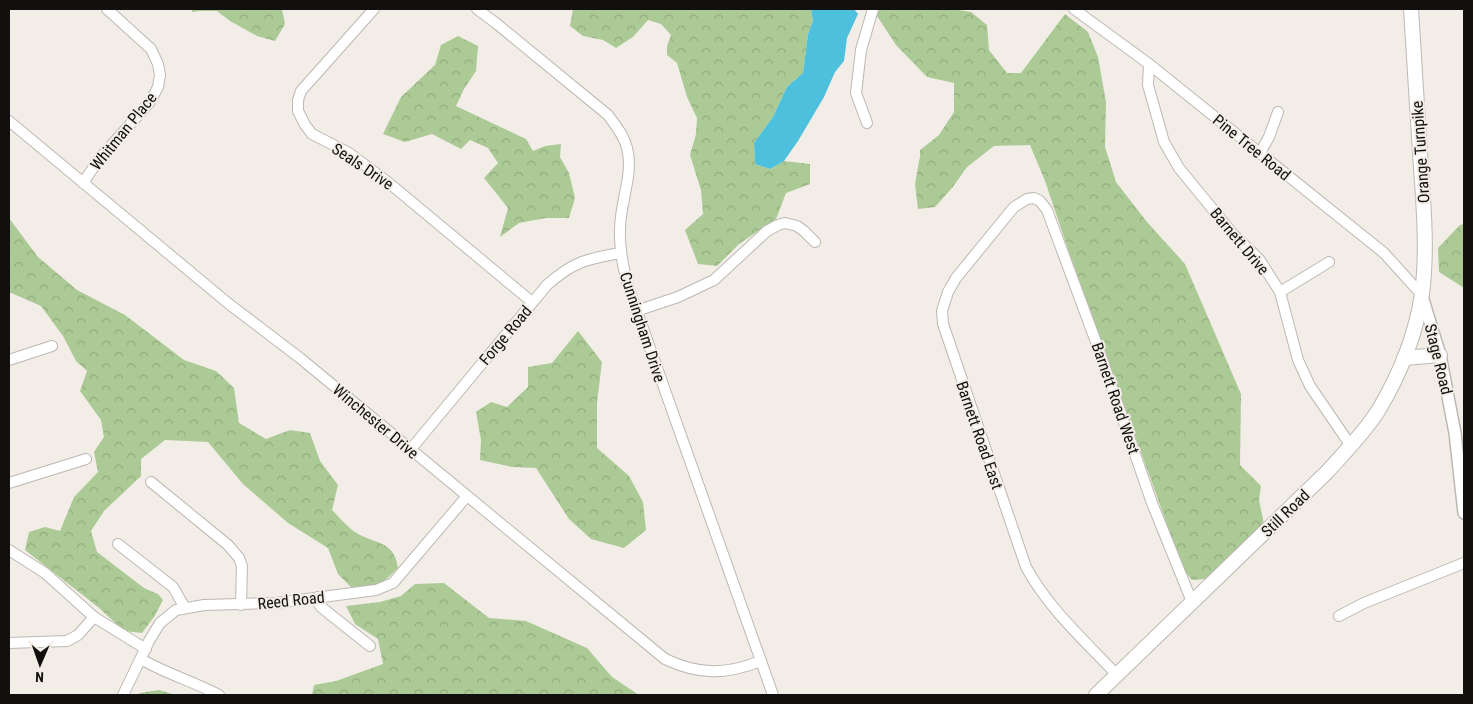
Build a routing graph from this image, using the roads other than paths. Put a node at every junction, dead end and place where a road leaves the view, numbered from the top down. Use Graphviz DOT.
graph roads {
  1 [pos="107,9"];
  2 [pos="374,9"];
  3 [pos="476,9"];
  4 [pos="873,9"];
  5 [pos="1074,9"];
  6 [pos="1411,9"];
  7 [pos="1149,64"];
  8 [pos="1278,112"];
  9 [pos="9,121"];
  10 [pos="867,122"];
  11 [pos="1260,153"];
  12 [pos="83,183"];
  13 [pos="1034,198"];
  14 [pos="815,242"];
  15 [pos="620,252"];
  16 [pos="1329,262"];
  17 [pos="1280,292"];
  18 [pos="1422,295"];
  19 [pos="532,302"];
  20 [pos="636,311"];
  21 [pos="52,346"];
  22 [pos="1440,355"];
  23 [pos="1404,358"];
  24 [pos="9,360"];
  25 [pos="1351,446"];
  26 [pos="411,449"];
  27 [pos="86,458"];
  28 [pos="151,482"];
  29 [pos="9,483"];
  30 [pos="467,496"];
  31 [pos="1464,513"];
  32 [pos="118,544"];
  33 [pos="9,550"];
  34 [pos="1464,563"];
  35 [pos="318,597"];
  36 [pos="1192,602"];
  37 [pos="241,605"];
  38 [pos="185,608"];
  39 [pos="1338,616"];
  40 [pos="94,617"];
  41 [pos="9,643"];
  42 [pos="370,646"];
  43 [pos="146,649"];
  44 [pos="141,659"];
  45 [pos="760,661"];
  46 [pos="1116,675"];
  47 [pos="123,695"];
  48 [pos="219,695"];
  49 [pos="773,695"];
  50 [pos="1096,695"];
  1 -- 12 [label="street, Whitman Place"];
  2 -- 19 [label="street, Seals Drive"];
  3 -- 15 [label="street, Cunningham Drive"];
  4 -- 10 [label="street"];
  5 -- 7 [label="street, Pine Tree Road"];
  6 -- 18 [label="main road, Orange Turnpike"];
  7 -- 11 [label="street, Pine Tree Road"];
  7 -- 17 [label="street, Barnett Drive"];
  8 -- 11 [label="street"];
  9 -- 12 [label="street, Winchester Drive"];
  11 -- 18 [label="street, Pine Tree Road"];
  12 -- 26 [label="street, Winchester Drive"];
  13 -- 36 [label="street, Barnett Road West"];
  13 -- 46 [label="street, Barnett Road East"];
  14 -- 20 [label="street"];
  15 -- 19 [label="street, Forge Road"];
  15 -- 20 [label="street, Cunningham Drive"];
  16 -- 17 [label="street"];
  17 -- 25 [label="street, Barnett Drive"];
  18 -- 22 [label="street, Stage Road"];
  18 -- 23 [label="main road, Still Road"];
  19 -- 26 [label="street, Forge Road"];
  20 -- 45 [label="street, Cunningham Drive"];
  21 -- 24 [label="street"];
  22 -- 23 [label="main road"];
  22 -- 31 [label="street, Stage Road"];
  23 -- 25 [label="main road, Still Road"];
  25 -- 36 [label="main road, Still Road"];
  26 -- 30 [label="street, Winchester Drive"];
  27 -- 29 [label="street"];
  28 -- 37 [label="street"];
  30 -- 35 [label="street, Reed Road"];
  30 -- 45 [label="street, Winchester Drive"];
  32 -- 38 [label="street"];
  33 -- 40 [label="street"];
  34 -- 39 [label="street"];
  35 -- 37 [label="street, Reed Road"];
  35 -- 42 [label="street"];
  36 -- 46 [label="main road, Still Road"];
  37 -- 38 [label="street, Reed Road"];
  38 -- 43 [label="street, Reed Road"];
  40 -- 41 [label="street"];
  40 -- 43 [label="street"];
  43 -- 44 [label="street, Reed Road"];
  44 -- 47 [label="street, Reed Road"];
  44 -- 48 [label="street"];
  45 -- 49 [label="street, Cunningham Drive"];
  46 -- 50 [label="main road, Still Road"];
}
